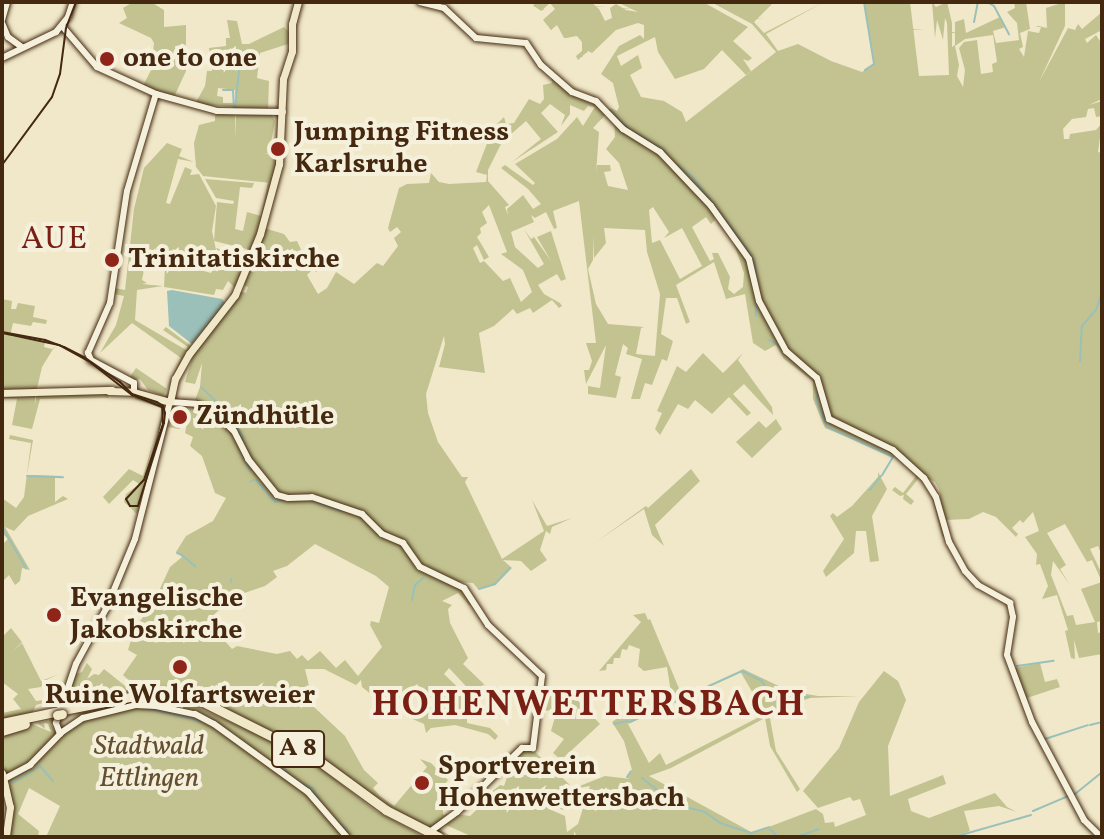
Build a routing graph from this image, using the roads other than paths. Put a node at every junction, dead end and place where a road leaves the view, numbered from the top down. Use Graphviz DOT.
graph roads {
  1 [pos="7,2"];
  2 [pos="298,2"];
  3 [pos="420,2"];
  4 [pos="71,7"];
  5 [pos="2,21"];
  6 [pos="62,26"];
  7 [pos="16,46"];
  8 [pos="2,58"];
  9 [pos="156,94"];
  10 [pos="283,112"];
  11 [pos="135,390"];
  12 [pos="2,393"];
  13 [pos="171,399"];
  14 [pos="150,700"];
  15 [pos="60,721"];
  16 [pos="2,727"];
  17 [pos="7,778"];
  18 [pos="433,835"];
  19 [pos="6,836"];
  20 [pos="346,836"];
  21 [pos="1101,837"];
  1 -- 5 [label="street"];
  2 -- 10 [label="main road"];
  3 -- 21 [label="street"];
  4 -- 6 [label="street"];
  5 -- 7 [label="street"];
  6 -- 7 [label="street"];
  6 -- 7 [label="street"];
  6 -- 9 [label="street"];
  7 -- 8 [label="street"];
  9 -- 10 [label="street"];
  9 -- 11 [label="street"];
  10 -- 13 [label="main road"];
  11 -- 12 [label="main road"];
  11 -- 13 [label="main road"];
  13 -- 15 [label="street"];
  13 -- 18 [label="street"];
  14 -- 15 [label="street"];
  14 -- 15 [label="highway, A 8"];
  14 -- 18 [label="highway, A 8"];
  14 -- 20 [label="street"];
  15 -- 16 [label="highway, A 8"];
  15 -- 16 [label="highway, A 8"];
  15 -- 17 [label="street"];
  15 -- 18 [label="highway, A 8"];
  17 -- 19 [label="main road"];
}
